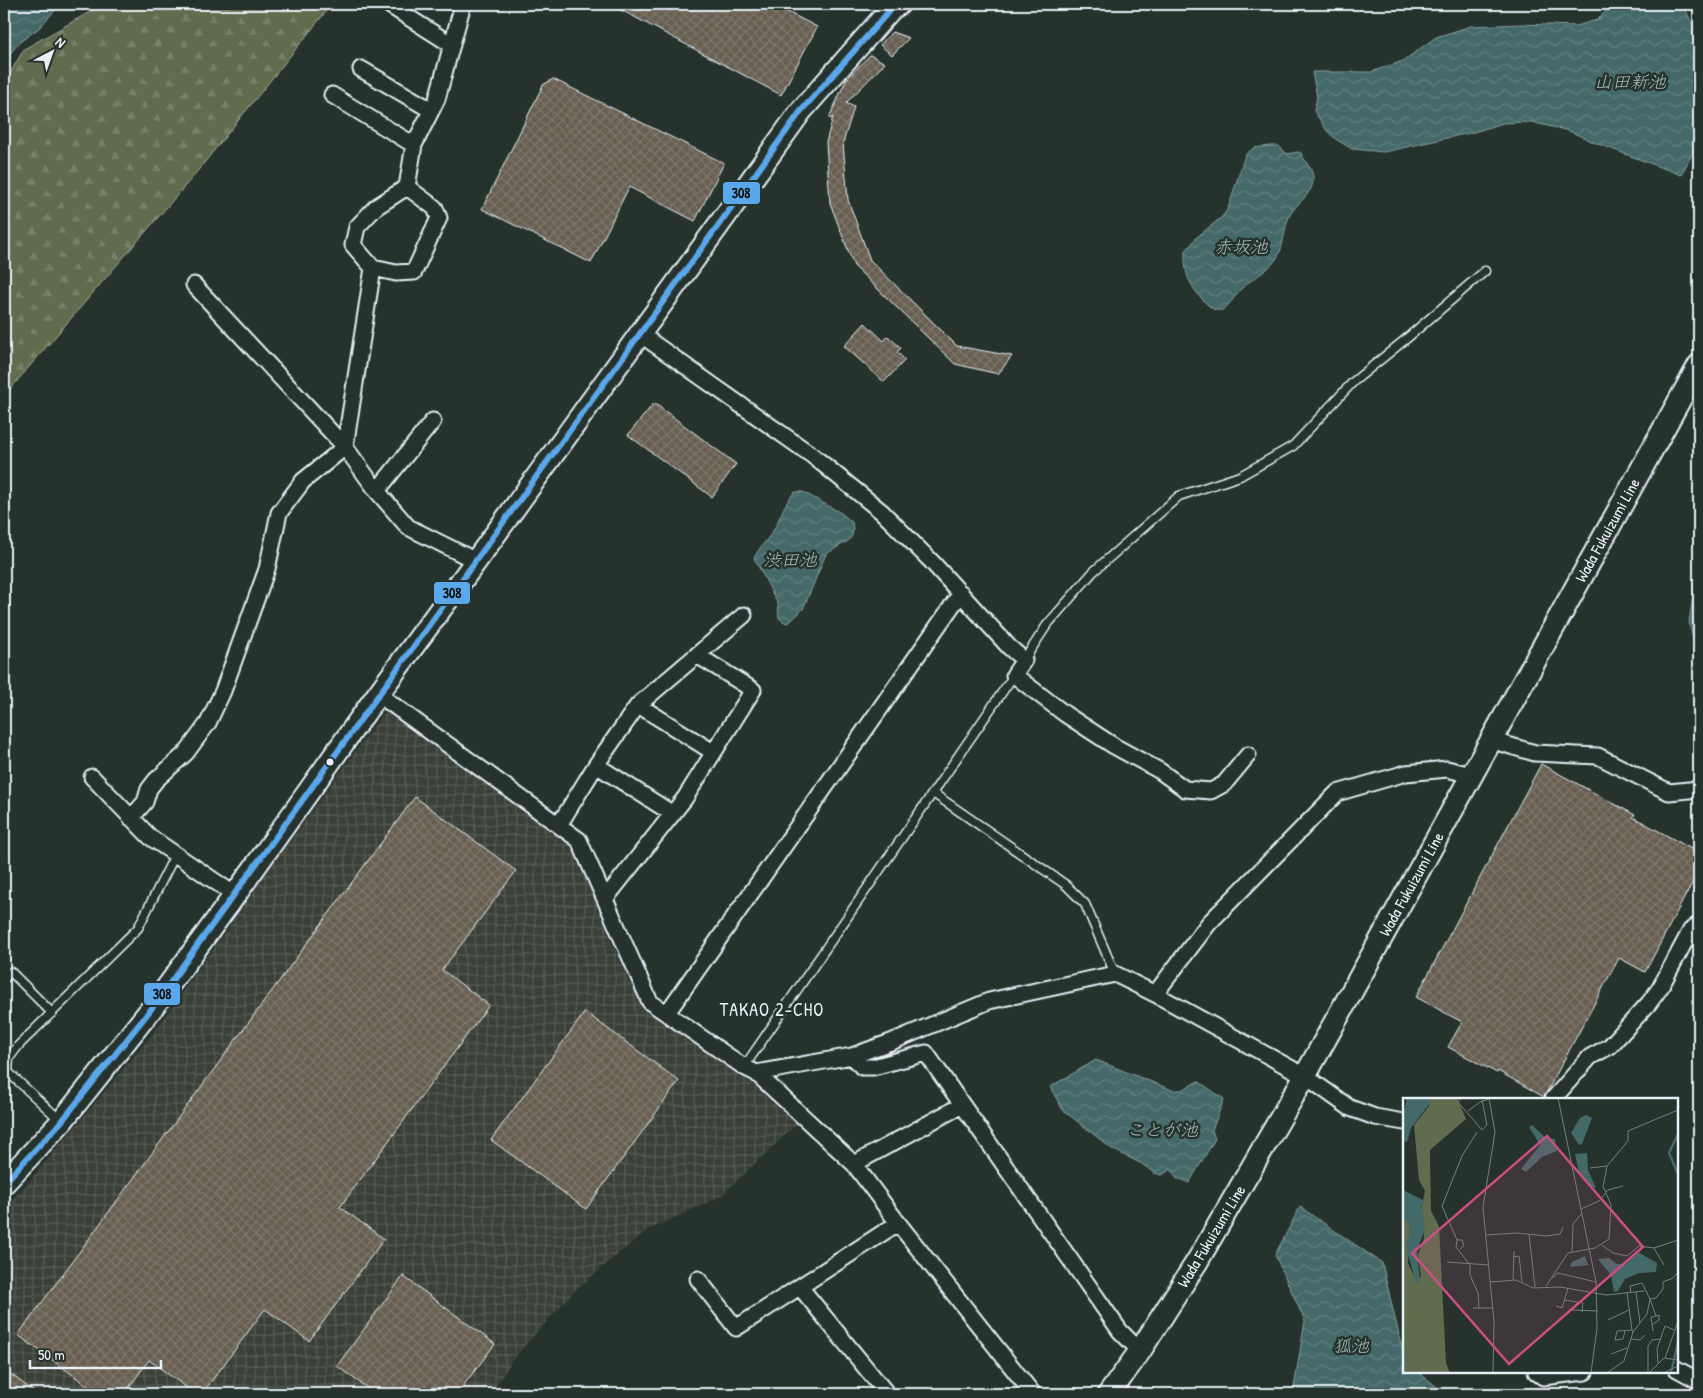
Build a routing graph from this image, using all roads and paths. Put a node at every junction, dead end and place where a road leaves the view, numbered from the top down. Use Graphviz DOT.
graph roads {
  1 [pos="463,4"];
  2 [pos="898,4"];
  3 [pos="389,5"];
  4 [pos="452,45"];
  5 [pos="361,69"];
  6 [pos="332,95"];
  7 [pos="431,110"];
  8 [pos="414,145"];
  9 [pos="407,187"];
  10 [pos="373,268"];
  11 [pos="1485,270"];
  12 [pos="194,285"];
  13 [pos="640,334"];
  14 [pos="1699,365"];
  15 [pos="432,421"];
  16 [pos="345,447"];
  17 [pos="377,491"];
  18 [pos="476,561"];
  19 [pos="961,593"];
  20 [pos="744,615"];
  21 [pos="697,655"];
  22 [pos="1024,660"];
  23 [pos="1014,675"];
  24 [pos="378,694"];
  25 [pos="638,705"];
  26 [pos="1490,740"];
  27 [pos="713,752"];
  28 [pos="1248,755"];
  29 [pos="596,765"];
  30 [pos="1471,775"];
  31 [pos="92,777"];
  32 [pos="1699,789"];
  33 [pos="933,793"];
  34 [pos="672,814"];
  35 [pos="131,818"];
  36 [pos="559,825"];
  37 [pos="175,855"];
  38 [pos="236,896"];
  39 [pos="605,899"];
  40 [pos="1699,924"];
  41 [pos="1115,974"];
  42 [pos="4,979"];
  43 [pos="1155,994"];
  44 [pos="52,1013"];
  45 [pos="667,1013"];
  46 [pos="852,1056"];
  47 [pos="750,1070"];
  48 [pos="1305,1076"];
  49 [pos="1554,1098"];
  50 [pos="962,1105"];
  51 [pos="62,1121"];
  52 [pos="1403,1122"];
  53 [pos="854,1164"];
  54 [pos="4,1183"];
  55 [pos="898,1223"];
  56 [pos="698,1279"];
  57 [pos="800,1286"];
  58 [pos="1140,1351"];
  59 [pos="1678,1370"];
  60 [pos="1538,1373"];
  61 [pos="1574,1373"];
  62 [pos="1699,1381"];
  63 [pos="887,1394"];
  64 [pos="1033,1394"];
  65 [pos="1109,1394"];
  1 -- 4 [label="street"];
  2 -- 13 [label="main road"];
  3 -- 4 [label="street"];
  4 -- 7 [label="street"];
  5 -- 7 [label="street"];
  6 -- 8 [label="street"];
  7 -- 8 [label="street"];
  8 -- 9 [label="street"];
  9 -- 10 [label="street"];
  9 -- 10 [label="street"];
  10 -- 16 [label="street"];
  11 -- 22 [label="lane"];
  12 -- 16 [label="street"];
  13 -- 18 [label="main road"];
  13 -- 19 [label="street"];
  14 -- 26 [label="main road, Wada Fukuizumi Line"];
  15 -- 17 [label="street"];
  16 -- 17 [label="street"];
  16 -- 35 [label="street"];
  17 -- 18 [label="street"];
  18 -- 24 [label="main road"];
  19 -- 22 [label="street"];
  19 -- 45 [label="street"];
  20 -- 21 [label="street"];
  21 -- 25 [label="street"];
  21 -- 27 [label="street"];
  22 -- 23 [label="street"];
  23 -- 28 [label="street"];
  23 -- 33 [label="lane"];
  24 -- 36 [label="street"];
  24 -- 38 [label="main road"];
  25 -- 27 [label="street"];
  25 -- 29 [label="street"];
  26 -- 30 [label="main road, Wada Fukuizumi Line"];
  26 -- 32 [label="street"];
  27 -- 34 [label="street"];
  29 -- 34 [label="street"];
  29 -- 36 [label="street"];
  30 -- 43 [label="street"];
  30 -- 48 [label="main road, Wada Fukuizumi Line"];
  31 -- 35 [label="street"];
  33 -- 41 [label="lane"];
  33 -- 47 [label="lane"];
  34 -- 39 [label="street"];
  35 -- 37 [label="street"];
  36 -- 39 [label="street"];
  37 -- 38 [label="street"];
  37 -- 44 [label="lane"];
  38 -- 51 [label="main road"];
  39 -- 45 [label="street"];
  40 -- 49 [label="street"];
  41 -- 43 [label="street"];
  41 -- 46 [label="street"];
  42 -- 44 [label="lane"];
  43 -- 48 [label="street"];
  44 -- 51 [label="lane"];
  45 -- 47 [label="street"];
  46 -- 47 [label="street"];
  46 -- 50 [label="street"];
  47 -- 53 [label="street"];
  48 -- 52 [label="street"];
  48 -- 58 [label="main road, Wada Fukuizumi Line"];
  50 -- 53 [label="street"];
  50 -- 58 [label="street"];
  51 -- 54 [label="main road"];
  53 -- 55 [label="street"];
  55 -- 57 [label="street"];
  55 -- 64 [label="street"];
  56 -- 57 [label="street"];
  57 -- 63 [label="street"];
  58 -- 65 [label="main road, Wada Fukuizumi Line"];
  59 -- 62 [label="street"];
  60 -- 61 [label="street"];
}
